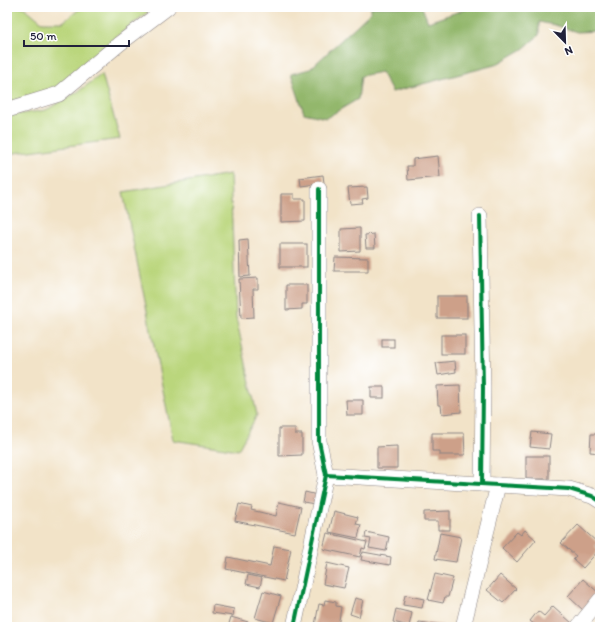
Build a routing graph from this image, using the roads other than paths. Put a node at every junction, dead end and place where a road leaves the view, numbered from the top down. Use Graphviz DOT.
graph roads {
  1 [pos="168,7"];
  2 [pos="7,110"];
  3 [pos="320,189"];
  4 [pos="480,216"];
  5 [pos="326,475"];
  6 [pos="482,484"];
  7 [pos="498,485"];
  8 [pos="600,501"];
  9 [pos="600,600"];
  10 [pos="294,627"];
  11 [pos="463,627"];
  12 [pos="578,627"];
  1 -- 2 [label="street"];
  3 -- 5 [label="street"];
  4 -- 6 [label="street"];
  5 -- 6 [label="street"];
  5 -- 10 [label="street"];
  6 -- 7 [label="street"];
  7 -- 8 [label="street"];
  7 -- 11 [label="street"];
  9 -- 12 [label="street"];
}
